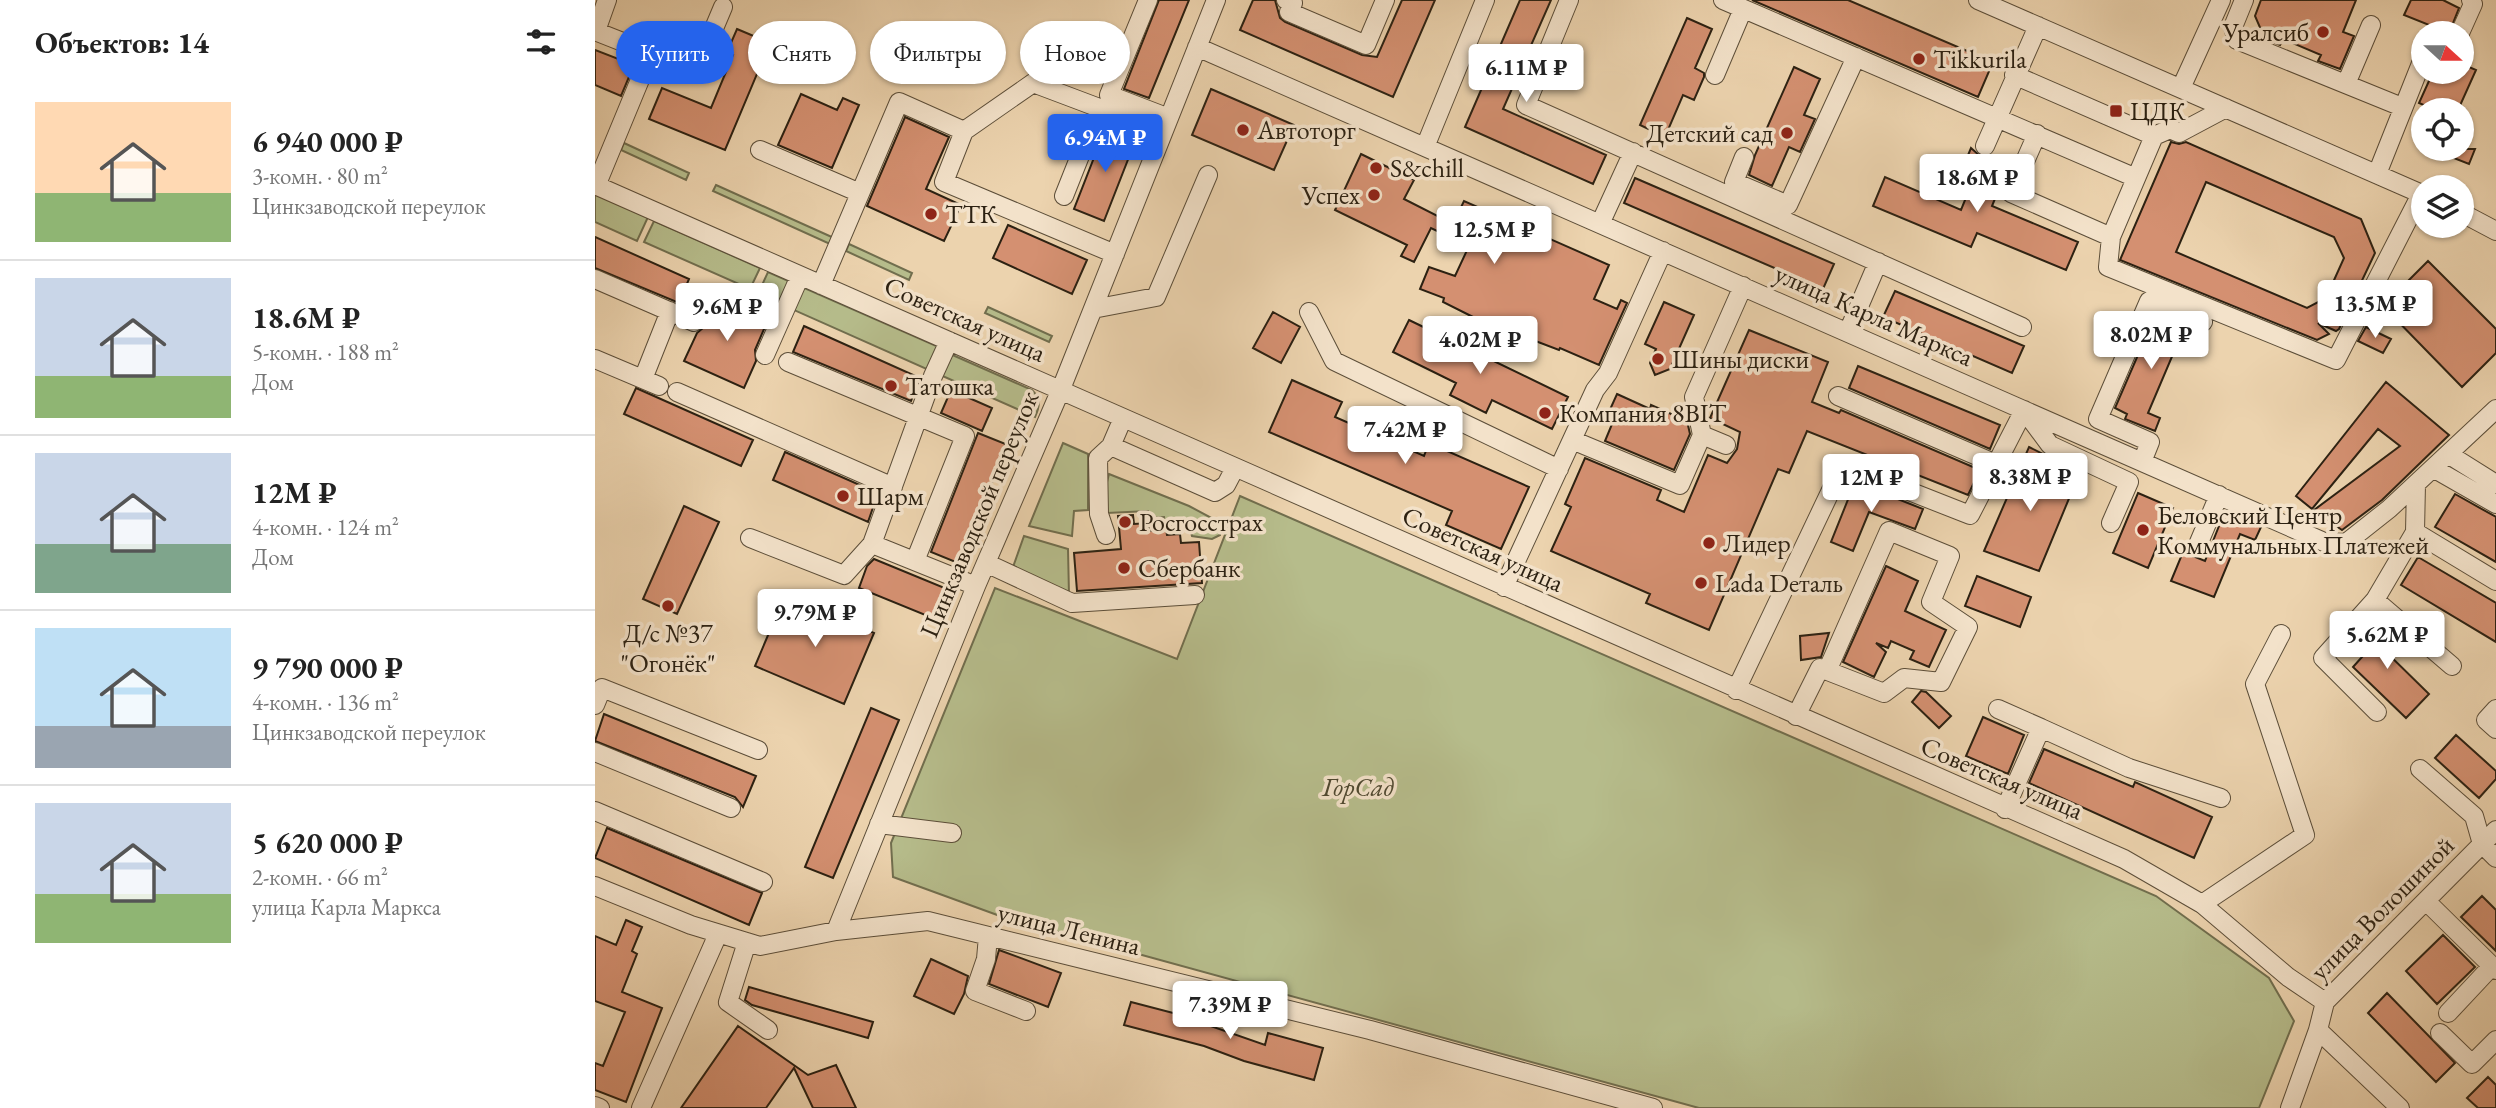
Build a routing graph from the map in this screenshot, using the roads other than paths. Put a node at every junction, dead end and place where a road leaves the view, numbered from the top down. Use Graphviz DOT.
graph roads {
  1 [pos="607,0"];
  2 [pos="1148,0"];
  3 [pos="1216,0"];
  4 [pos="1286,0"];
  5 [pos="1385,0"];
  6 [pos="1485,0"];
  7 [pos="1569,0"];
  8 [pos="1723,0"];
  9 [pos="1978,0"];
  10 [pos="2221,0"];
  11 [pos="2244,0"];
  12 [pos="2471,0"];
  13 [pos="723,7"];
  14 [pos="1743,9"];
  15 [pos="717,21"];
  16 [pos="2465,21"];
  17 [pos="2371,25"];
  18 [pos="2038,26"];
  19 [pos="595,31"];
  20 [pos="616,39"];
  21 [pos="1197,47"];
  22 [pos="1856,57"];
  23 [pos="1715,75"];
  24 [pos="2014,75"];
  25 [pos="638,84"];
  26 [pos="2346,84"];
  27 [pos="2412,84"];
  28 [pos="2181,88"];
  29 [pos="2402,107"];
  30 [pos="1099,108"];
  31 [pos="2226,108"];
  32 [pos="1997,117"];
  33 [pos="1166,125"];
  34 [pos="964,131"];
  35 [pos="2037,134"];
  36 [pos="2154,136"];
  37 [pos="1985,146"];
  38 [pos="1425,147"];
  39 [pos="760,150"];
  40 [pos="1633,152"];
  41 [pos="1744,157"];
  42 [pos="2378,174"];
  43 [pos="1207,176"];
  44 [pos="2136,178"];
  45 [pos="596,186"];
  46 [pos="2411,189"];
  47 [pos="860,193"];
  48 [pos="1063,196"];
  49 [pos="2411,218"];
  50 [pos="2474,219"];
  51 [pos="1601,224"];
  52 [pos="2496,231"];
  53 [pos="2111,237"];
  54 [pos="1663,251"];
  55 [pos="1115,254"];
  56 [pos="1878,262"];
  57 [pos="800,276"];
  58 [pos="595,279"];
  59 [pos="821,285"];
  60 [pos="1742,286"];
  61 [pos="1093,309"];
  62 [pos="670,311"];
  63 [pos="1309,312"];
  64 [pos="694,321"];
  65 [pos="2203,322"];
  66 [pos="2022,327"];
  67 [pos="1848,332"];
  68 [pos="950,341"];
  69 [pos="765,355"];
  70 [pos="595,359"];
  71 [pos="788,362"];
  72 [pos="1061,390"];
  73 [pos="677,392"];
  74 [pos="1838,396"];
  75 [pos="2496,409"];
  76 [pos="2024,410"];
  77 [pos="918,417"];
  78 [pos="1123,418"];
  79 [pos="1702,435"];
  80 [pos="1572,440"];
  81 [pos="1726,445"];
  82 [pos="1111,446"];
  83 [pos="2448,454"];
  84 [pos="2142,462"];
  85 [pos="1996,464"];
  86 [pos="1235,468"];
  87 [pos="2434,468"];
  88 [pos="1559,469"];
  89 [pos="2416,484"];
  90 [pos="2496,484"];
  91 [pos="893,487"];
  92 [pos="2219,495"];
  93 [pos="2496,504"];
  94 [pos="2111,523"];
  95 [pos="2415,532"];
  96 [pos="1105,535"];
  97 [pos="750,538"];
  98 [pos="872,544"];
  99 [pos="2197,547"];
  100 [pos="915,561"];
  101 [pos="986,563"];
  102 [pos="2496,581"];
  103 [pos="976,586"];
  104 [pos="1504,587"];
  105 [pos="1195,595"];
  106 [pos="2375,600"];
  107 [pos="2281,634"];
  108 [pos="2452,666"];
  109 [pos="1827,671"];
  110 [pos="1736,690"];
  111 [pos="595,705"];
  112 [pos="1998,709"];
  113 [pos="2496,709"];
  114 [pos="2377,712"];
  115 [pos="1796,716"];
  116 [pos="2041,729"];
  117 [pos="2496,729"];
  118 [pos="758,750"];
  119 [pos="595,752"];
  120 [pos="2420,769"];
  121 [pos="2221,798"];
  122 [pos="731,808"];
  123 [pos="2005,809"];
  124 [pos="595,811"];
  125 [pos="879,824"];
  126 [pos="2496,830"];
  127 [pos="952,832"];
  128 [pos="2482,844"];
  129 [pos="2496,858"];
  130 [pos="763,881"];
  131 [pos="595,886"];
  132 [pos="2426,901"];
  133 [pos="2202,904"];
  134 [pos="836,931"];
  135 [pos="718,934"];
  136 [pos="988,936"];
  137 [pos="747,942"];
  138 [pos="2494,968"];
  139 [pos="2325,1002"];
  140 [pos="1026,1010"];
  141 [pos="2448,1013"];
  142 [pos="768,1030"];
  143 [pos="2318,1030"];
  144 [pos="2440,1033"];
  145 [pos="2496,1040"];
  146 [pos="641,1108"];
  147 [pos="1653,1108"];
  148 [pos="2290,1108"];
  149 [pos="2400,1108"];
  1 -- 19 [label="street"];
  2 -- 33 [label="street"];
  3 -- 21 [label="street, Цинкзаводской переулок"];
  4 -- 5 [label="street"];
  6 -- 38 [label="street"];
  7 -- 40 [label="street"];
  8 -- 14 [label="street"];
  9 -- 18 [label="street"];
  10 -- 28 [label="street"];
  11 -- 26 [label="street"];
  12 -- 16 [label="street"];
  13 -- 15 [label="street"];
  14 -- 22 [label="street"];
  14 -- 23 [label="street"];
  17 -- 26 [label="street"];
  18 -- 24 [label="street"];
  18 -- 28 [label="street"];
  19 -- 20 [label="street"];
  21 -- 33 [label="street, Цинкзаводской переулок"];
  21 -- 38 [label="street, улица Карла Маркса"];
  22 -- 32 [label="street"];
  22 -- 41 [label="street"];
  24 -- 32 [label="street"];
  24 -- 36 [label="street"];
  25 -- 45 [label="street"];
  26 -- 29 [label="street"];
  27 -- 29 [label="street"];
  28 -- 31 [label="street"];
  29 -- 42 [label="street"];
  30 -- 33 [label="street"];
  30 -- 34 [label="street"];
  30 -- 48 [label="street"];
  31 -- 36 [label="street"];
  31 -- 42 [label="street"];
  32 -- 35 [label="street"];
  32 -- 37 [label="street"];
  33 -- 55 [label="street, Цинкзаводской переулок"];
  34 -- 47 [label="street"];
  34 -- 55 [label="street"];
  35 -- 44 [label="street"];
  35 -- 53 [label="street"];
  36 -- 44 [label="street"];
  38 -- 51 [label="street, улица Карла Маркса"];
  39 -- 47 [label="street"];
  40 -- 51 [label="street"];
  40 -- 56 [label="street"];
  42 -- 46 [label="street"];
  43 -- 61 [label="street"];
  44 -- 53 [label="street"];
  45 -- 57 [label="street, Советская улица"];
  47 -- 59 [label="street"];
  49 -- 53 [label="street"];
  50 -- 52 [label="street"];
  51 -- 54 [label="street, улица Карла Маркса"];
  54 -- 60 [label="street, улица Карла Маркса"];
  54 -- 80 [label="street"];
  55 -- 61 [label="street, Цинкзаводской переулок"];
  56 -- 66 [label="street"];
  56 -- 67 [label="street"];
  57 -- 59 [label="street, Советская улица"];
  57 -- 69 [label="street"];
  58 -- 62 [label="street"];
  59 -- 68 [label="street, Советская улица"];
  60 -- 67 [label="street, улица Карла Маркса"];
  60 -- 79 [label="street"];
  61 -- 72 [label="street, Цинкзаводской переулок"];
  62 -- 64 [label="street"];
  62 -- 70 [label="street"];
  63 -- 88 [label="street"];
  65 -- 84 [label="street"];
  67 -- 76 [label="street, улица Карла Маркса"];
  68 -- 72 [label="street, Советская улица"];
  68 -- 77 [label="street"];
  71 -- 77 [label="street"];
  72 -- 78 [label="street, Советская улица"];
  72 -- 101 [label="street, Цинкзаводской переулок"];
  73 -- 91 [label="street"];
  74 -- 85 [label="street"];
  75 -- 83 [label="street, улица Карла Маркса"];
  76 -- 84 [label="street, улица Карла Маркса"];
  76 -- 85 [label="street"];
  76 -- 94 [label="street"];
  77 -- 91 [label="street"];
  77 -- 100 [label="street"];
  78 -- 82 [label="street"];
  78 -- 86 [label="street, Советская улица"];
  79 -- 80 [label="street"];
  79 -- 81 [label="street"];
  80 -- 88 [label="street"];
  82 -- 86 [label="street"];
  82 -- 96 [label="street"];
  83 -- 87 [label="street, улица Карла Маркса"];
  83 -- 90 [label="street"];
  84 -- 92 [label="street, улица Карла Маркса"];
  85 -- 110 [label="street"];
  86 -- 104 [label="street, Советская улица"];
  87 -- 89 [label="street, улица Карла Маркса"];
  87 -- 93 [label="street"];
  88 -- 104 [label="street"];
  89 -- 92 [label="street, улица Карла Маркса"];
  89 -- 95 [label="street"];
  91 -- 98 [label="street"];
  92 -- 99 [label="street"];
  95 -- 102 [label="street"];
  95 -- 106 [label="street"];
  97 -- 98 [label="street"];
  98 -- 100 [label="street"];
  100 -- 103 [label="street"];
  101 -- 103 [label="street, Цинкзаводской переулок"];
  101 -- 105 [label="street"];
  103 -- 125 [label="street, Цинкзаводской переулок"];
  104 -- 110 [label="street, Советская улица"];
  106 -- 108 [label="street"];
  106 -- 114 [label="street"];
  107 -- 133 [label="street"];
  109 -- 109 [label="street"];
  109 -- 115 [label="street"];
  110 -- 115 [label="street, Советская улица"];
  111 -- 118 [label="street"];
  112 -- 116 [label="street"];
  113 -- 117 [label="street"];
  115 -- 123 [label="street, Советская улица"];
  116 -- 121 [label="street"];
  116 -- 123 [label="street"];
  119 -- 122 [label="street"];
  120 -- 128 [label="street"];
  123 -- 133 [label="street, Советская улица"];
  124 -- 130 [label="street"];
  125 -- 127 [label="street"];
  125 -- 134 [label="street, Цинкзаводской переулок"];
  126 -- 128 [label="street, улица Волошиной"];
  128 -- 129 [label="street"];
  128 -- 132 [label="street, улица Волошиной"];
  131 -- 135 [label="street, улица Ленина"];
  132 -- 138 [label="street"];
  132 -- 139 [label="street, улица Волошиной"];
  133 -- 139 [label="street, Советская улица"];
  134 -- 136 [label="street, улица Ленина"];
  134 -- 137 [label="street, улица Ленина"];
  135 -- 137 [label="street, улица Ленина"];
  135 -- 146 [label="street"];
  136 -- 140 [label="street"];
  136 -- 147 [label="street, улица Ленина"];
  137 -- 142 [label="street"];
  138 -- 141 [label="street"];
  139 -- 143 [label="street, улица Волошиной"];
  143 -- 148 [label="street, улица Волошиной"];
  143 -- 149 [label="street"];
  144 -- 145 [label="street"];
}
